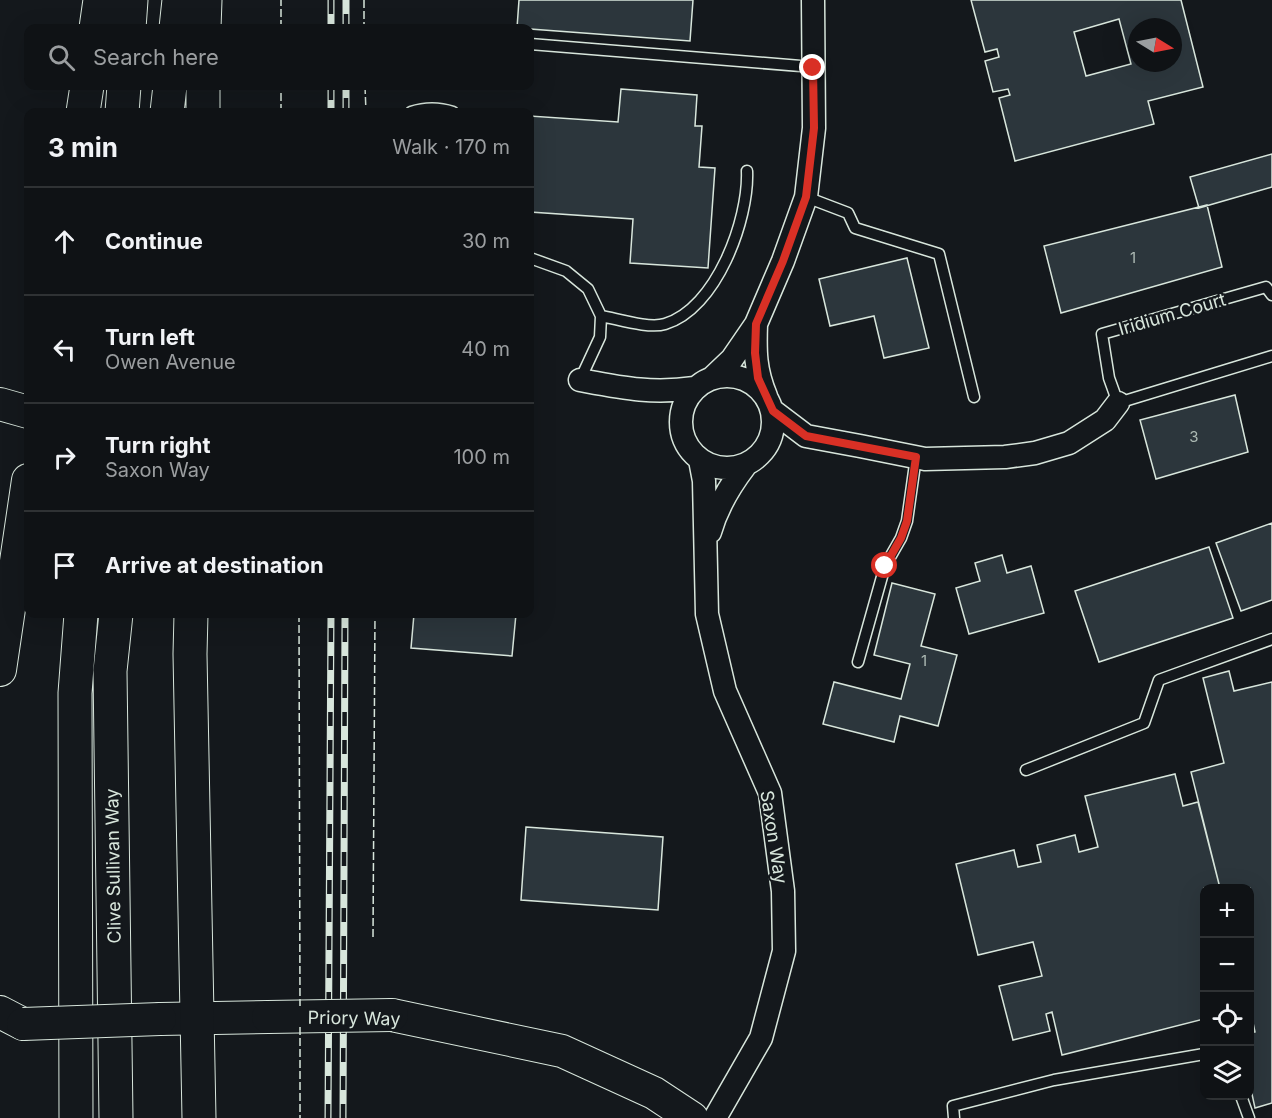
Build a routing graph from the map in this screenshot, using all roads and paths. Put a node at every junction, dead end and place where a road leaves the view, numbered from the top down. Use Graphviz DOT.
graph roads {
  1 [pos="100,0"];
  2 [pos="131,0"];
  3 [pos="179,0"];
  4 [pos="205,0"];
  5 [pos="813,0"];
  6 [pos="97,24"];
  7 [pos="129,24"];
  8 [pos="176,24"];
  9 [pos="204,24"];
  10 [pos="534,44"];
  11 [pos="813,68"];
  12 [pos="86,90"];
  13 [pos="124,90"];
  14 [pos="170,90"];
  15 [pos="203,90"];
  16 [pos="84,108"];
  17 [pos="122,108"];
  18 [pos="167,108"];
  19 [pos="203,108"];
  20 [pos="424,108"];
  21 [pos="442,108"];
  22 [pos="747,171"];
  23 [pos="806,197"];
  24 [pos="534,259"];
  25 [pos="1272,295"];
  26 [pos="601,316"];
  27 [pos="756,324"];
  28 [pos="1272,356"];
  29 [pos="580,380"];
  30 [pos="704,383"];
  31 [pos="636,391"];
  32 [pos="974,397"];
  33 [pos="1118,403"];
  34 [pos="0,404"];
  35 [pos="770,404"];
  36 [pos="24,411"];
  37 [pos="681,421"];
  38 [pos="806,436"];
  39 [pos="768,445"];
  40 [pos="916,457"];
  41 [pos="700,460"];
  42 [pos="745,466"];
  43 [pos="24,507"];
  44 [pos="705,551"];
  45 [pos="81,618"];
  46 [pos="116,618"];
  47 [pos="191,618"];
  48 [pos="1272,639"];
  49 [pos="858,662"];
  50 [pos="0,670"];
  51 [pos="1026,770"];
  52 [pos="198,1017"];
  53 [pos="12,1018"];
  54 [pos="1200,1054"];
  55 [pos="1243,1100"];
  56 [pos="76,1118"];
  57 [pos="116,1118"];
  58 [pos="199,1118"];
  59 [pos="692,1118"];
  60 [pos="715,1118"];
  61 [pos="954,1118"];
  62 [pos="1249,1118"];
  1 -- 6 [label="highway"];
  2 -- 7 [label="highway"];
  3 -- 8 [label="highway"];
  4 -- 9 [label="highway"];
  5 -- 11 [label="street"];
  10 -- 11 [label="lane"];
  11 -- 23 [label="street"];
  12 -- 16 [label="highway"];
  13 -- 17 [label="highway"];
  14 -- 18 [label="highway"];
  15 -- 19 [label="highway"];
  20 -- 21 [label="lane"];
  22 -- 26 [label="lane"];
  23 -- 27 [label="street"];
  23 -- 32 [label="lane"];
  24 -- 26 [label="lane"];
  25 -- 33 [label="lane, Iridium Court"];
  26 -- 29 [label="lane"];
  27 -- 30 [label="street"];
  27 -- 35 [label="street"];
  28 -- 33 [label="lane"];
  29 -- 31 [label="street"];
  30 -- 31 [label="street"];
  30 -- 35 [label="street"];
  30 -- 37 [label="street"];
  31 -- 37 [label="street"];
  33 -- 40 [label="street"];
  34 -- 36 [label="street"];
  35 -- 38 [label="street"];
  35 -- 39 [label="street"];
  37 -- 41 [label="street"];
  38 -- 39 [label="street"];
  38 -- 40 [label="street"];
  39 -- 42 [label="street"];
  40 -- 49 [label="lane"];
  41 -- 42 [label="street"];
  41 -- 44 [label="street, Saxon Way"];
  42 -- 44 [label="street, Saxon Way"];
  43 -- 50 [label="street"];
  44 -- 60 [label="street, Saxon Way"];
  45 -- 56 [label="highway, Clive Sullivan Way"];
  46 -- 57 [label="highway, Clive Sullivan Way"];
  47 -- 52 [label="highway"];
  48 -- 51 [label="lane"];
  52 -- 53 [label="street, Priory Way, bridge"];
  52 -- 58 [label="highway"];
  52 -- 59 [label="street, Priory Way, bridge"];
  54 -- 61 [label="lane"];
  55 -- 62 [label="lane"];
}
